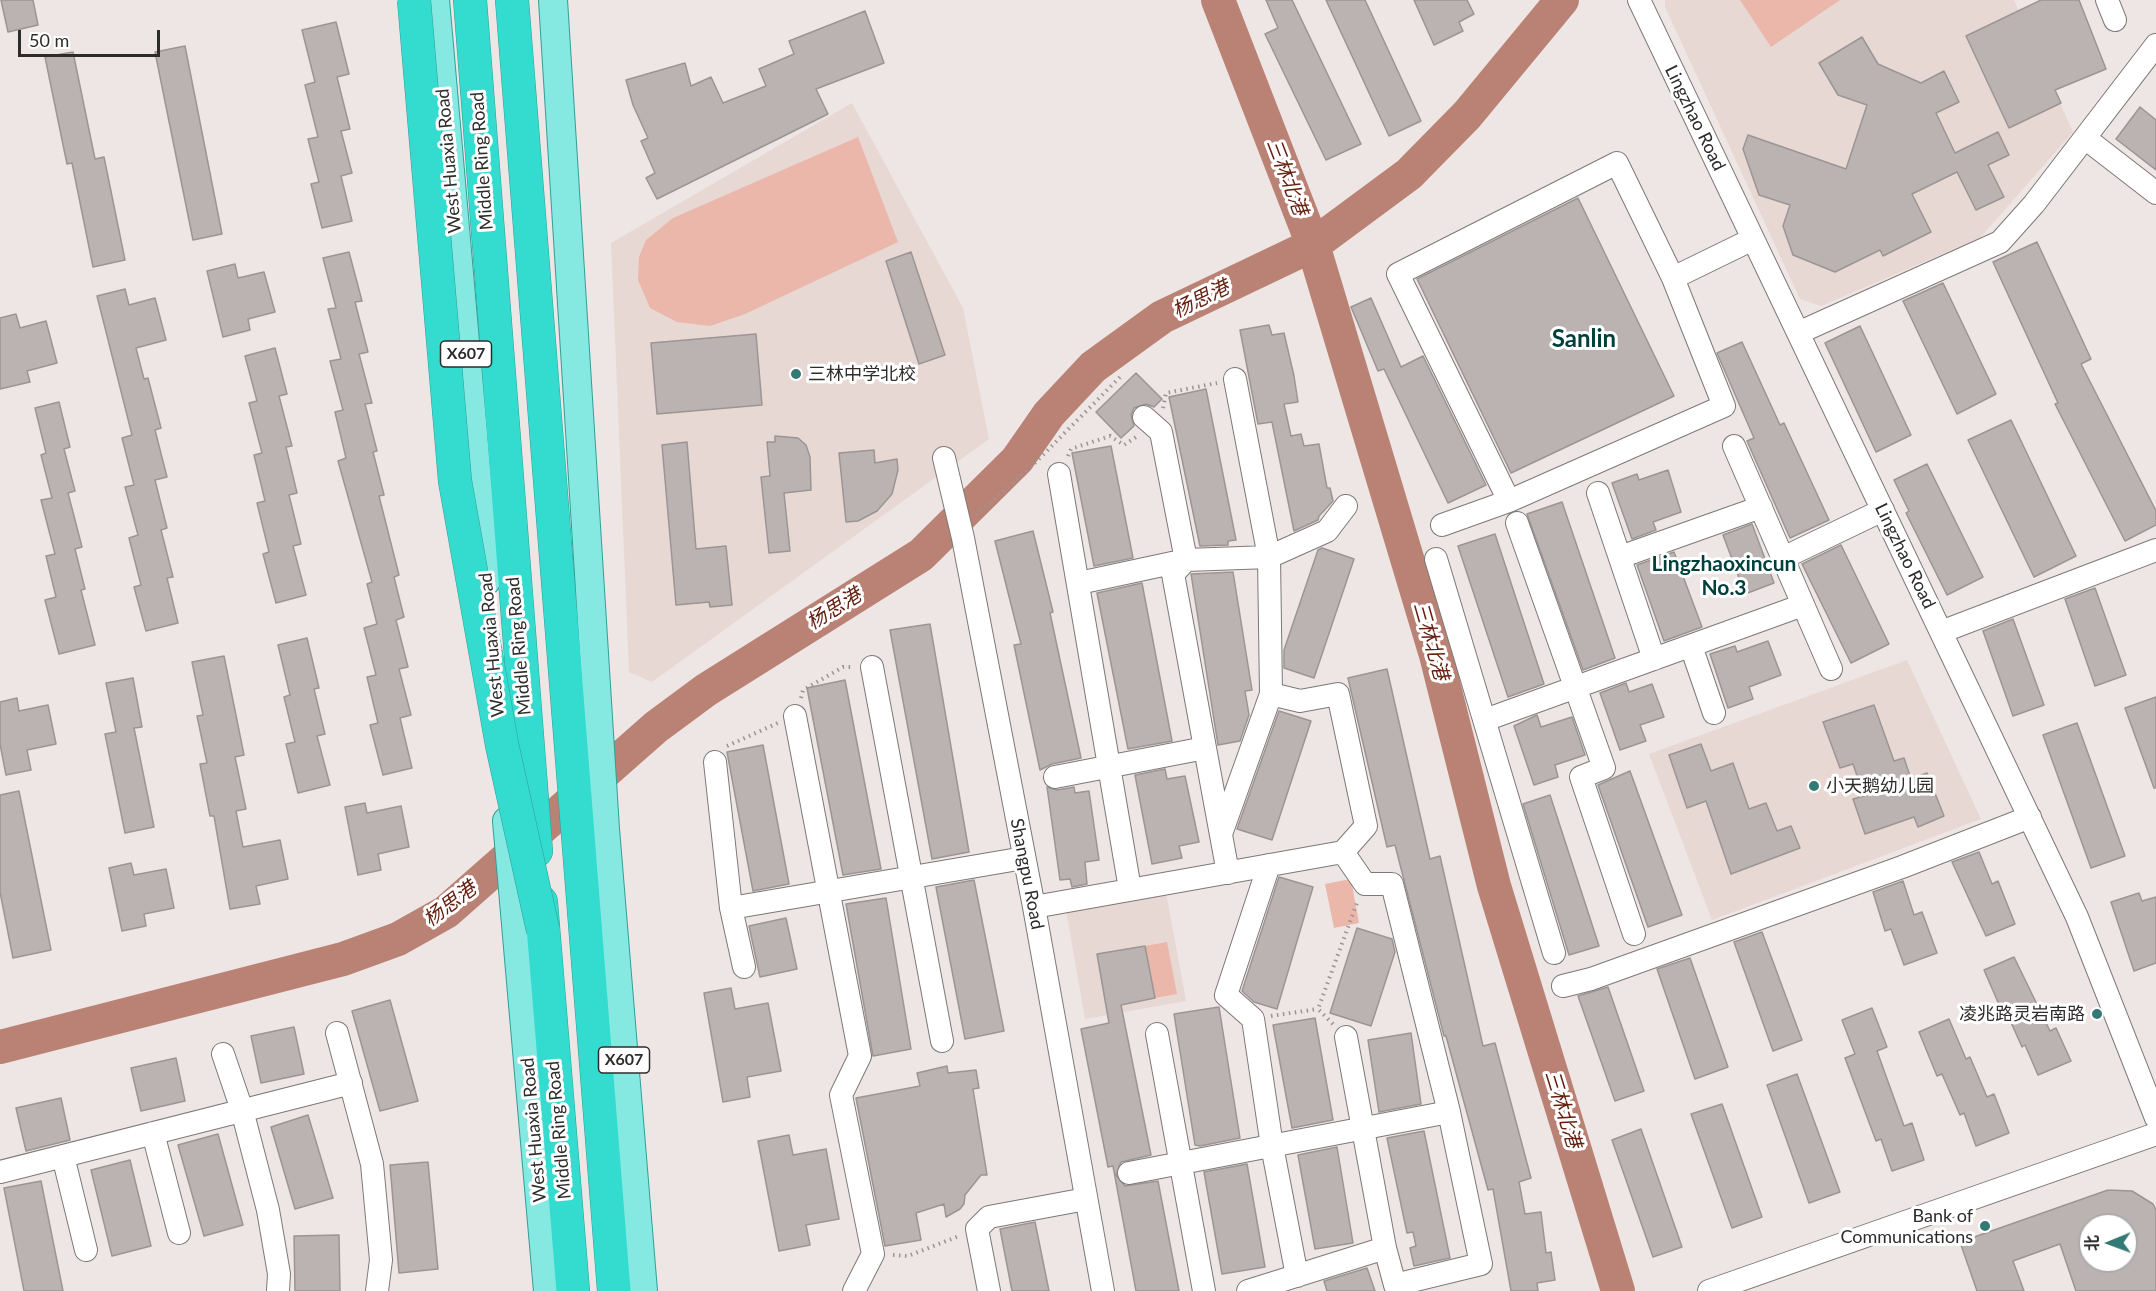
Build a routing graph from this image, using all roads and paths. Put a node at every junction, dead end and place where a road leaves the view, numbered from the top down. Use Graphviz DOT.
graph roads {
  1 [pos="408,0"];
  2 [pos="414,0"];
  3 [pos="435,0"];
  4 [pos="470,0"];
  5 [pos="512,0"];
  6 [pos="535,0"];
  7 [pos="553,0"];
  8 [pos="1639,0"];
  9 [pos="2156,45"];
  10 [pos="2085,138"];
  11 [pos="2156,193"];
  12 [pos="1753,239"];
  13 [pos="1673,278"];
  14 [pos="1798,333"];
  15 [pos="1122,375"];
  16 [pos="1235,379"];
  17 [pos="1143,417"];
  18 [pos="1734,446"];
  19 [pos="944,458"];
  20 [pos="1059,474"];
  21 [pos="1598,493"];
  22 [pos="1509,501"];
  23 [pos="1346,506"];
  24 [pos="1761,507"];
  25 [pos="1883,510"];
  26 [pos="1517,523"];
  27 [pos="1442,525"];
  28 [pos="967,529"];
  29 [pos="2156,550"];
  30 [pos="1269,557"];
  31 [pos="1620,557"];
  32 [pos="1783,558"];
  33 [pos="1436,559"];
  34 [pos="1186,560"];
  35 [pos="1079,583"];
  36 [pos="1803,605"];
  37 [pos="1941,632"];
  38 [pos="1691,646"];
  39 [pos="1654,659"];
  40 [pos="872,668"];
  41 [pos="1831,669"];
  42 [pos="1576,687"];
  43 [pos="1271,694"];
  44 [pos="497,708"];
  45 [pos="1714,712"];
  46 [pos="795,716"];
  47 [pos="1485,720"];
  48 [pos="1205,748"];
  49 [pos="715,762"];
  50 [pos="1110,767"];
  51 [pos="1055,777"];
  52 [pos="2030,817"];
  53 [pos="1221,835"];
  54 [pos="1343,852"];
  55 [pos="1024,858"];
  56 [pos="1269,865"];
  57 [pos="1228,873"];
  58 [pos="910,878"];
  59 [pos="1365,884"];
  60 [pos="1130,889"];
  61 [pos="830,891"];
  62 [pos="1034,907"];
  63 [pos="731,908"];
  64 [pos="543,930"];
  65 [pos="1634,934"];
  66 [pos="1554,953"];
  67 [pos="744,967"];
  68 [pos="1563,986"];
  69 [pos="1318,1009"];
  70 [pos="1253,1019"];
  71 [pos="338,1033"];
  72 [pos="1157,1034"];
  73 [pos="1346,1037"];
  74 [pos="942,1041"];
  75 [pos="223,1054"];
  76 [pos="351,1083"];
  77 [pos="242,1110"];
  78 [pos="1449,1112"];
  79 [pos="2156,1118"];
  80 [pos="1365,1130"];
  81 [pos="153,1133"];
  82 [pos="2156,1134"];
  83 [pos="1272,1146"];
  84 [pos="604,1148"];
  85 [pos="63,1156"];
  86 [pos="1180,1162"];
  87 [pos="0,1172"];
  88 [pos="1129,1173"];
  89 [pos="1086,1199"];
  90 [pos="977,1229"];
  91 [pos="179,1233"];
  92 [pos="1385,1248"];
  93 [pos="86,1250"];
  94 [pos="873,1254"];
  95 [pos="1297,1276"];
  96 [pos="278,1291"];
  97 [pos="377,1291"];
  98 [pos="548,1291"];
  99 [pos="573,1291"];
  100 [pos="614,1291"];
  101 [pos="643,1291"];
  102 [pos="854,1291"];
  103 [pos="989,1291"];
  104 [pos="1103,1291"];
  105 [pos="1204,1291"];
  106 [pos="1248,1291"];
  107 [pos="1709,1291"];
  1 -- 44 [label="main road"];
  2 -- 64 [label="highway, bridge"];
  3 -- 44 [label="main road, West Huaxia Road / X607"];
  4 -- 64 [label="highway, Middle Ring Road, bridge"];
  5 -- 84 [label="highway"];
  6 -- 84 [label="highway"];
  7 -- 101 [label="main road, X607"];
  8 -- 12 [label="street, Lingzhao Road"];
  9 -- 10 [label="street"];
  10 -- 11 [label="street"];
  10 -- 14 [label="street"];
  12 -- 13 [label="street"];
  12 -- 14 [label="street, Lingzhao Road"];
  13 -- 22 [label="street"];
  13 -- 22 [label="street"];
  14 -- 25 [label="street, Lingzhao Road"];
  15 -- 28 [label="path"];
  16 -- 30 [label="street"];
  17 -- 34 [label="street"];
  18 -- 24 [label="street"];
  19 -- 28 [label="street, Shangpu Road"];
  20 -- 35 [label="street"];
  21 -- 31 [label="street"];
  22 -- 27 [label="street"];
  23 -- 30 [label="street"];
  24 -- 31 [label="street"];
  24 -- 32 [label="street"];
  25 -- 32 [label="street"];
  25 -- 37 [label="street, Lingzhao Road"];
  26 -- 42 [label="street"];
  28 -- 55 [label="street, Shangpu Road"];
  29 -- 37 [label="street"];
  30 -- 34 [label="street"];
  30 -- 43 [label="street"];
  31 -- 39 [label="street"];
  32 -- 36 [label="street"];
  33 -- 47 [label="street"];
  34 -- 35 [label="street"];
  34 -- 48 [label="street"];
  35 -- 50 [label="street"];
  36 -- 38 [label="street"];
  36 -- 41 [label="street"];
  37 -- 52 [label="street, Lingzhao Road"];
  38 -- 39 [label="street"];
  38 -- 45 [label="street"];
  39 -- 42 [label="street"];
  40 -- 58 [label="street"];
  42 -- 47 [label="street"];
  42 -- 65 [label="street"];
  43 -- 53 [label="street"];
  43 -- 54 [label="street"];
  44 -- 98 [label="main road, West Huaxia Road / X607"];
  46 -- 61 [label="street"];
  47 -- 66 [label="street"];
  48 -- 50 [label="street"];
  48 -- 53 [label="street"];
  49 -- 63 [label="street"];
  50 -- 51 [label="street"];
  50 -- 60 [label="street"];
  52 -- 68 [label="street"];
  52 -- 79 [label="street, Lingzhao Road"];
  53 -- 57 [label="street"];
  54 -- 56 [label="street"];
  54 -- 59 [label="street"];
  55 -- 58 [label="street"];
  55 -- 62 [label="street, Shangpu Road"];
  56 -- 57 [label="street"];
  56 -- 70 [label="street"];
  57 -- 60 [label="street"];
  58 -- 61 [label="street"];
  58 -- 74 [label="street"];
  59 -- 69 [label="path"];
  59 -- 78 [label="street"];
  60 -- 62 [label="street"];
  61 -- 63 [label="street"];
  61 -- 94 [label="street"];
  62 -- 89 [label="street, Shangpu Road"];
  63 -- 67 [label="street"];
  64 -- 99 [label="highway, Middle Ring Road"];
  69 -- 70 [label="path"];
  69 -- 73 [label="path"];
  70 -- 83 [label="street"];
  71 -- 76 [label="street"];
  72 -- 86 [label="street"];
  73 -- 80 [label="street"];
  75 -- 77 [label="street"];
  76 -- 77 [label="street"];
  76 -- 97 [label="street"];
  77 -- 81 [label="street"];
  77 -- 96 [label="street"];
  78 -- 80 [label="street"];
  78 -- 92 [label="street"];
  80 -- 83 [label="street"];
  80 -- 92 [label="street"];
  81 -- 85 [label="street"];
  81 -- 91 [label="street"];
  82 -- 107 [label="street"];
  83 -- 86 [label="street"];
  83 -- 95 [label="street"];
  84 -- 100 [label="highway"];
  85 -- 87 [label="street"];
  85 -- 93 [label="street"];
  86 -- 88 [label="street"];
  86 -- 105 [label="street"];
  89 -- 90 [label="street"];
  89 -- 104 [label="street, Shangpu Road"];
  90 -- 94 [label="path"];
  90 -- 103 [label="street"];
  92 -- 95 [label="street"];
  94 -- 102 [label="street"];
  95 -- 106 [label="street"];
}
